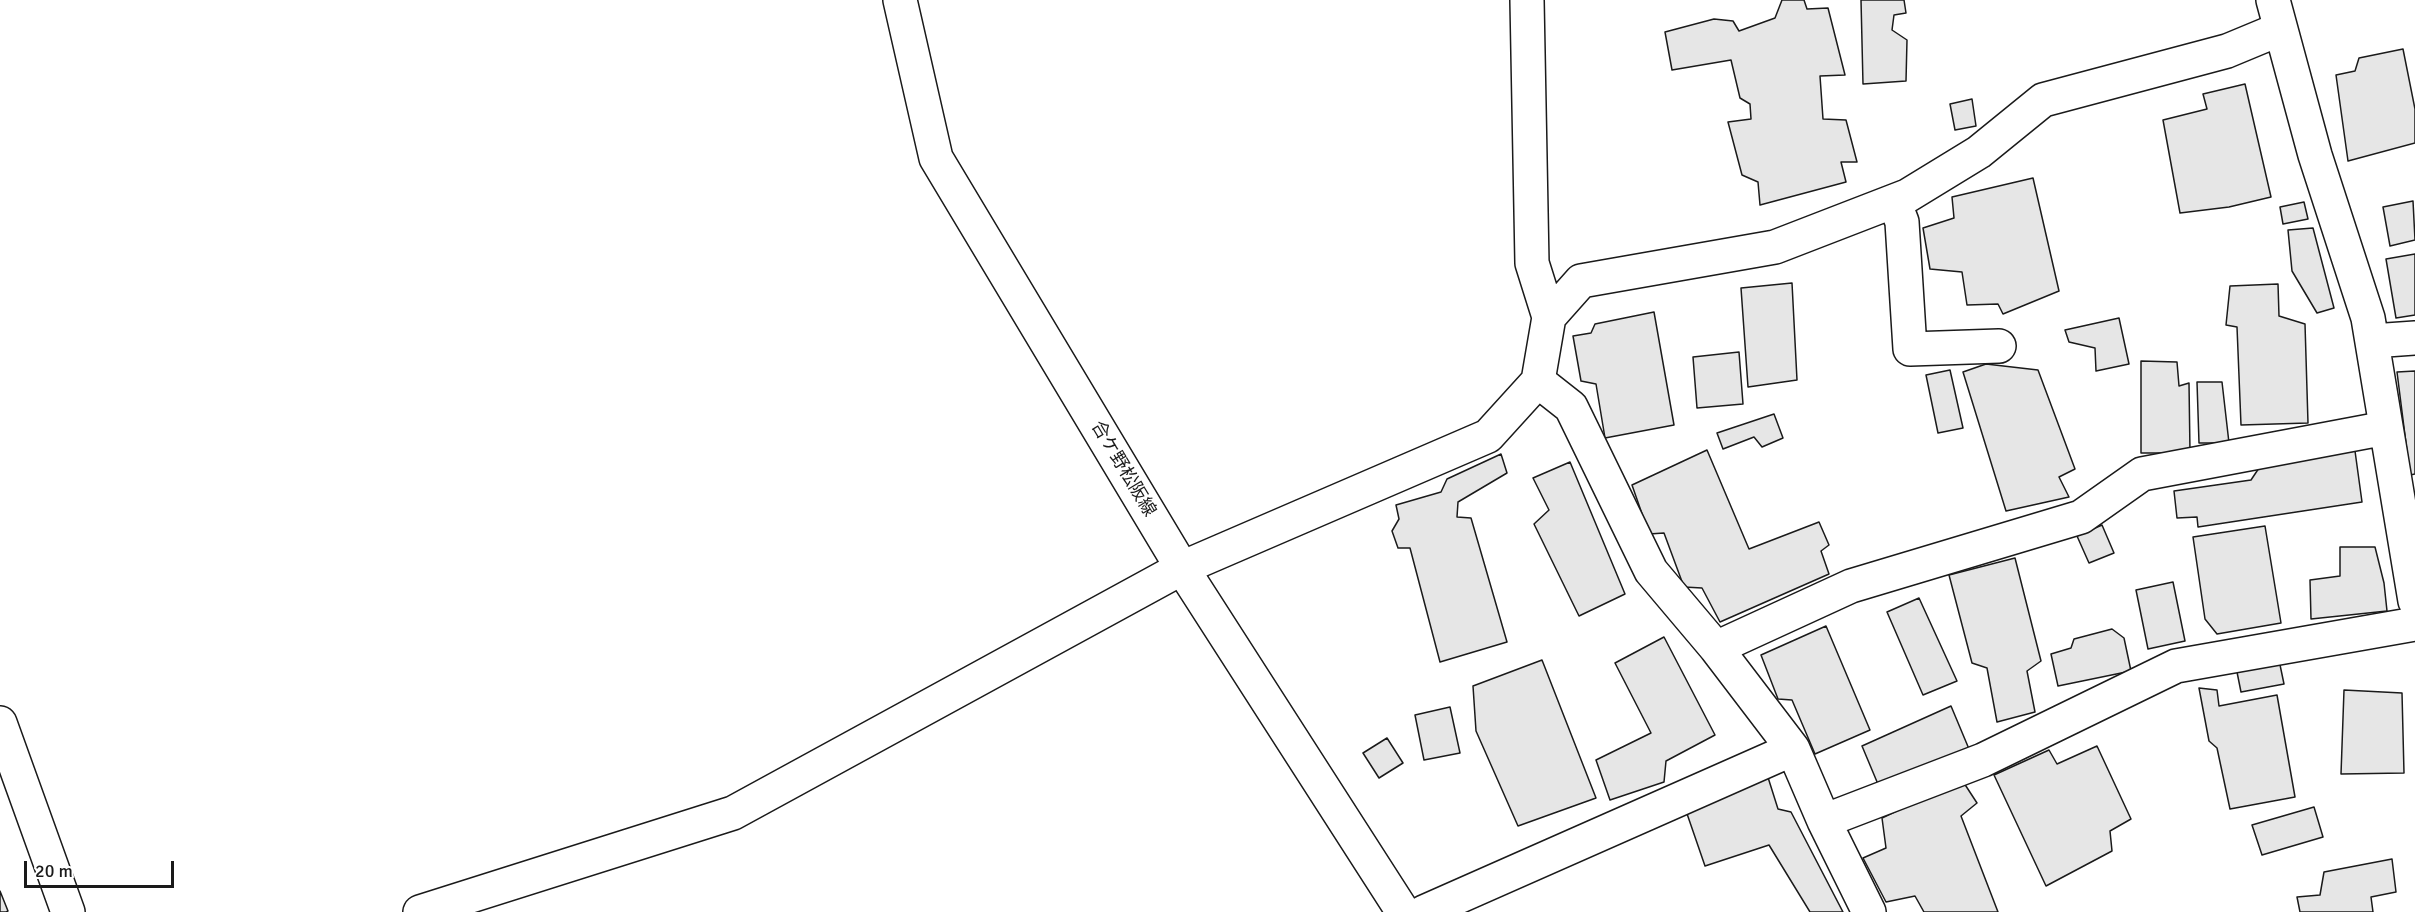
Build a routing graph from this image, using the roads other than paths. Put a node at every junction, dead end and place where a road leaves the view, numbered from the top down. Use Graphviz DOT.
graph roads {
  1 [pos="900,0"];
  2 [pos="1527,0"];
  3 [pos="2277,14"];
  4 [pos="1894,201"];
  5 [pos="1550,317"];
  6 [pos="2415,338"];
  7 [pos="2372,341"];
  8 [pos="1999,346"];
  9 [pos="1538,381"];
  10 [pos="2386,428"];
  11 [pos="1182,568"];
  12 [pos="2415,601"];
  13 [pos="2415,624"];
  14 [pos="1716,648"];
  15 [pos="0,723"];
  16 [pos="1793,749"];
  17 [pos="1824,821"];
  18 [pos="68,912"];
  19 [pos="420,912"];
  20 [pos="1403,912"];
  21 [pos="1424,912"];
  22 [pos="1869,912"];
  1 -- 11 [label="street, 合ケ野松阪線"];
  2 -- 5 [label="street"];
  3 -- 4 [label="street"];
  3 -- 7 [label="street"];
  4 -- 5 [label="street"];
  4 -- 8 [label="street"];
  5 -- 9 [label="street"];
  6 -- 7 [label="street"];
  7 -- 10 [label="street"];
  9 -- 11 [label="street"];
  9 -- 14 [label="street"];
  10 -- 12 [label="street"];
  10 -- 14 [label="street"];
  11 -- 19 [label="street"];
  11 -- 20 [label="street, 合ケ野松阪線"];
  13 -- 17 [label="street"];
  14 -- 16 [label="street"];
  15 -- 18 [label="street"];
  16 -- 17 [label="street"];
  16 -- 21 [label="street"];
  17 -- 22 [label="street"];
}
